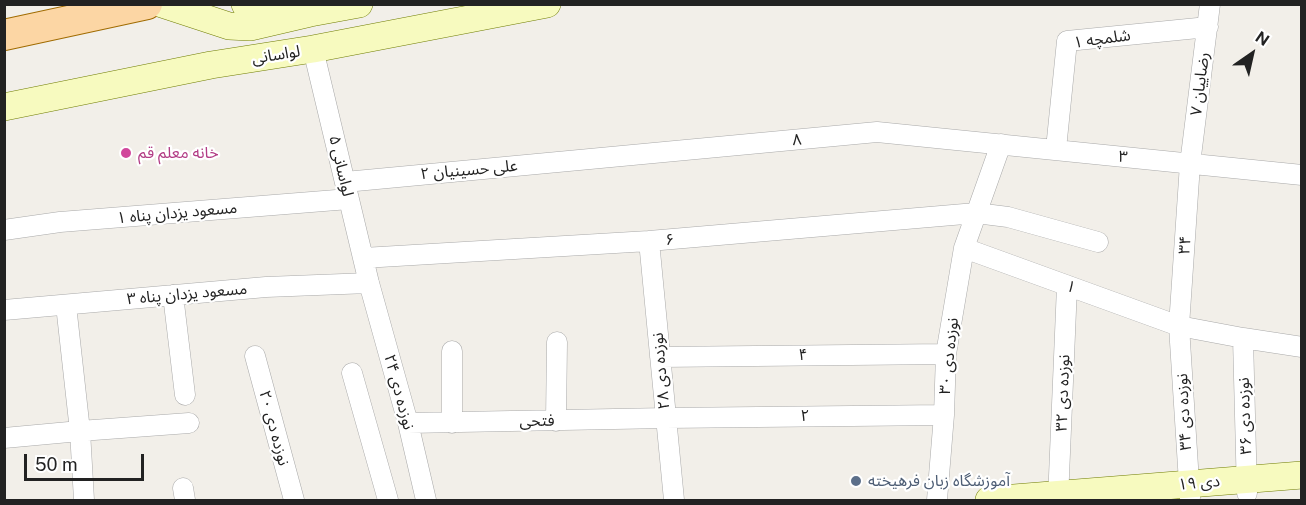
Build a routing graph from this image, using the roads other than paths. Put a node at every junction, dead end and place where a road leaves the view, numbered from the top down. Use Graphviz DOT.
graph roads {
  1 [pos="147,4"];
  2 [pos="162,4"];
  3 [pos="245,4"];
  4 [pos="359,4"];
  5 [pos="1210,4"];
  6 [pos="546,5"];
  7 [pos="310,13"];
  8 [pos="1208,27"];
  9 [pos="4,35"];
  10 [pos="313,49"];
  11 [pos="4,108"];
  12 [pos="1001,144"];
  13 [pos="1056,149"];
  14 [pos="593,159"];
  15 [pos="1190,164"];
  16 [pos="1302,175"];
  17 [pos="347,191"];
  18 [pos="976,213"];
  19 [pos="4,230"];
  20 [pos="649,241"];
  21 [pos="1098,242"];
  22 [pos="964,248"];
  23 [pos="363,258"];
  24 [pos="369,283"];
  25 [pos="1067,286"];
  26 [pos="173,295"];
  27 [pos="66,305"];
  28 [pos="4,310"];
  29 [pos="1179,326"];
  30 [pos="1243,338"];
  31 [pos="557,342"];
  32 [pos="1302,347"];
  33 [pos="452,351"];
  34 [pos="946,354"];
  35 [pos="255,356"];
  36 [pos="660,357"];
  37 [pos="352,373"];
  38 [pos="185,395"];
  39 [pos="944,415"];
  40 [pos="666,418"];
  41 [pos="556,421"];
  42 [pos="189,423"];
  43 [pos="408,423"];
  44 [pos="452,423"];
  45 [pos="80,431"];
  46 [pos="4,438"];
  47 [pos="1302,475"];
  48 [pos="1247,486"];
  49 [pos="1302,488"];
  50 [pos="1189,491"];
  51 [pos="1058,498"];
  52 [pos="1029,499"];
  53 [pos="84,501"];
  54 [pos="294,501"];
  55 [pos="388,501"];
  56 [pos="426,501"];
  57 [pos="674,501"];
  58 [pos="937,501"];
  59 [pos="989,501"];
  60 [pos="1163,501"];
  1 -- 9 [label="main road"];
  2 -- 7 [label="main road"];
  3 -- 7 [label="main road"];
  4 -- 7 [label="main road"];
  5 -- 8 [label="street, ۷ رضاییان"];
  6 -- 10 [label="main road, لواسانی"];
  8 -- 13 [label="street, ۱ شلمچه"];
  8 -- 15 [label="street, ۷ رضاییان"];
  10 -- 11 [label="main road, لواسانی"];
  10 -- 17 [label="street, لواسانی ۵"];
  12 -- 13 [label="street, ۸"];
  12 -- 14 [label="street, ۸"];
  12 -- 18 [label="street, نوزده دی ۳۰"];
  13 -- 15 [label="street, ۳"];
  14 -- 17 [label="street, ۲ علی حسینیان"];
  15 -- 16 [label="street"];
  15 -- 29 [label="street, ۳۴"];
  17 -- 19 [label="street, ۱ مسعود یزدان پناه"];
  17 -- 23 [label="street, لواسانی ۵"];
  18 -- 20 [label="street, ۶"];
  18 -- 21 [label="street"];
  18 -- 22 [label="street, نوزده دی ۳۰"];
  20 -- 23 [label="street, ۶"];
  20 -- 36 [label="street, نوزده دی ۲۸"];
  22 -- 25 [label="street, ۱"];
  22 -- 34 [label="street, نوزده دی ۳۰"];
  23 -- 24 [label="street, لواسانی ۵"];
  24 -- 26 [label="street, ۳ مسعود یزدان پناه"];
  24 -- 43 [label="street, نوزده دی ۲۴"];
  25 -- 29 [label="street, ۱"];
  25 -- 51 [label="street, نوزده دی ۳۲"];
  26 -- 27 [label="street, ۳ مسعود یزدان پناه"];
  26 -- 38 [label="street"];
  27 -- 28 [label="street, ۳ مسعود یزدان پناه"];
  27 -- 45 [label="street"];
  29 -- 30 [label="street, ۱"];
  29 -- 50 [label="street, نوزده دی ۳۴"];
  30 -- 32 [label="street"];
  30 -- 48 [label="street, نوزده دی ۳۶"];
  31 -- 41 [label="street"];
  33 -- 44 [label="street"];
  34 -- 36 [label="street, ۴"];
  34 -- 39 [label="street, نوزده دی ۳۰"];
  35 -- 54 [label="street, نوزده دی ۲۰"];
  36 -- 40 [label="street, نوزده دی ۲۸"];
  37 -- 55 [label="street"];
  39 -- 40 [label="street, ۲"];
  39 -- 58 [label="street, نوزده دی ۳۰"];
  40 -- 41 [label="street, فتحی"];
  40 -- 57 [label="street, نوزده دی ۲۸"];
  41 -- 44 [label="street, فتحی"];
  42 -- 45 [label="street"];
  43 -- 44 [label="street, فتحی"];
  43 -- 56 [label="street, نوزده دی ۲۴"];
  45 -- 46 [label="street"];
  45 -- 53 [label="street"];
  47 -- 48 [label="main road, ۱۹ دی"];
  48 -- 49 [label="main road, ۱۹ دی"];
  48 -- 50 [label="main road, ۱۹ دی"];
  50 -- 51 [label="main road, ۱۹ دی"];
  50 -- 60 [label="main road, ۱۹ دی"];
  51 -- 52 [label="main road, ۱۹ دی"];
  52 -- 59 [label="main road, ۱۹ دی"];
}
